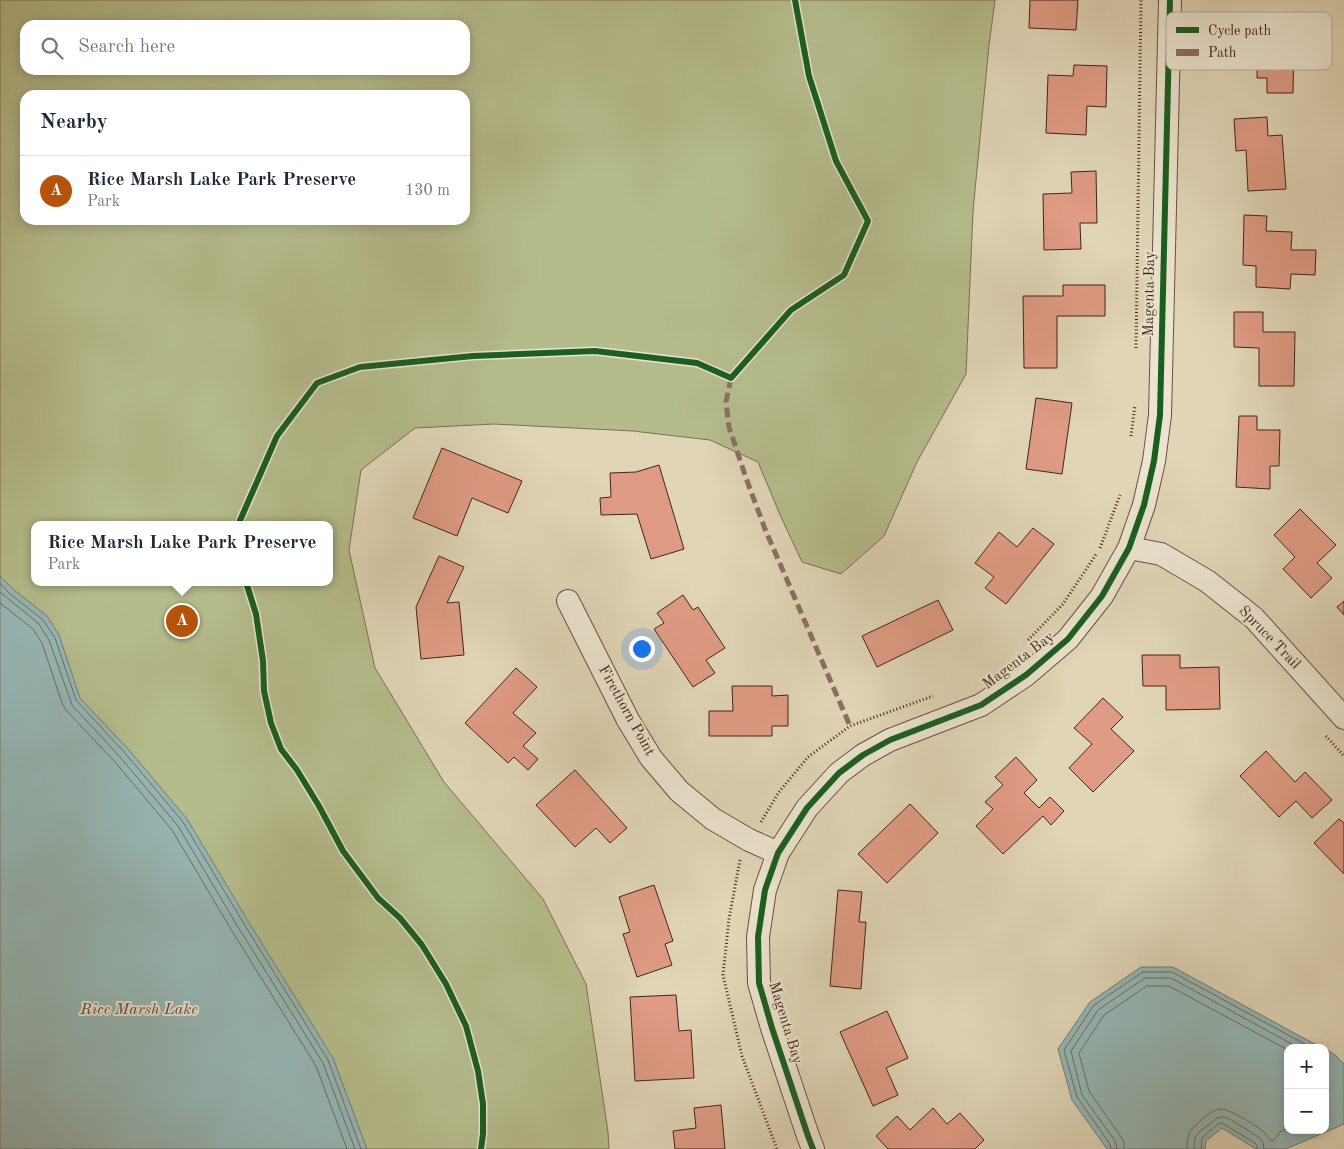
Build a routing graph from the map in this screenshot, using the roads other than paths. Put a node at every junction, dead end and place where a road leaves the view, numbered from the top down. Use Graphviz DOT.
graph roads {
  1 [pos="1168,70"];
  2 [pos="1129,548"];
  3 [pos="568,601"];
  4 [pos="1344,718"];
  5 [pos="778,853"];
  6 [pos="814,1149"];
  1 -- 2 [label="street, Magenta Bay"];
  2 -- 4 [label="street, Spruce Trail"];
  2 -- 5 [label="street, Magenta Bay"];
  3 -- 5 [label="street, Firethorn Point"];
  5 -- 6 [label="street, Magenta Bay"];
}
